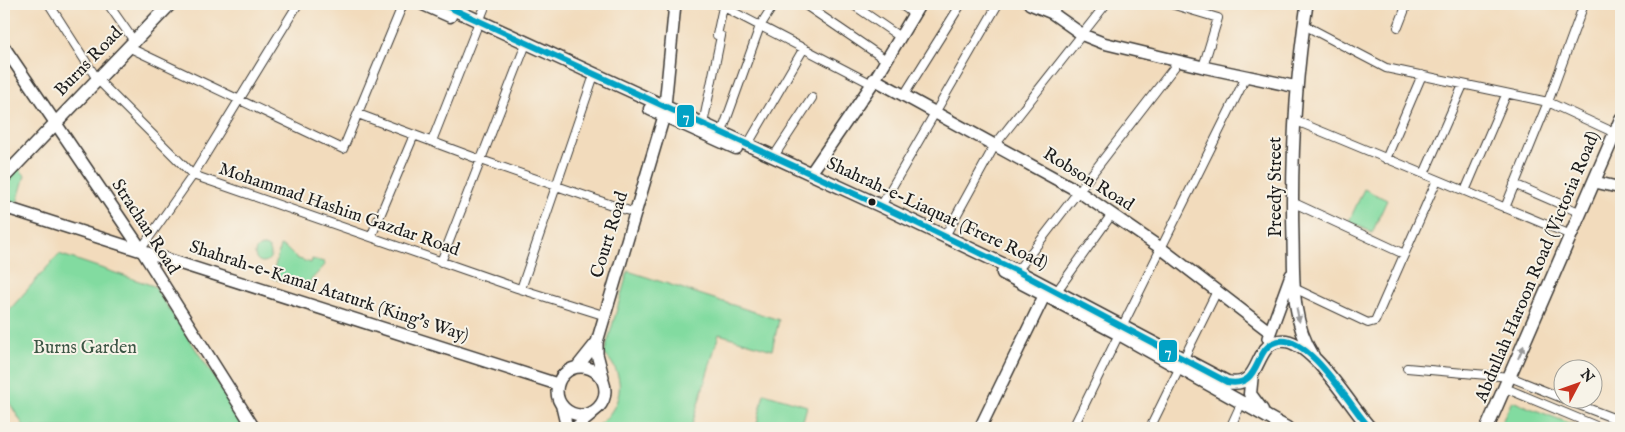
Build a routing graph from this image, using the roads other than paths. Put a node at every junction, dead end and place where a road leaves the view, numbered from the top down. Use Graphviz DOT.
graph roads {
  1 [pos="49,4"];
  2 [pos="110,4"];
  3 [pos="170,4"];
  4 [pos="298,4"];
  5 [pos="404,4"];
  6 [pos="423,4"];
  7 [pos="442,4"];
  8 [pos="486,4"];
  9 [pos="674,4"];
  10 [pos="774,4"];
  11 [pos="804,4"];
  12 [pos="852,4"];
  13 [pos="900,4"];
  14 [pos="961,4"];
  15 [pos="998,4"];
  16 [pos="1030,4"];
  17 [pos="1059,4"];
  18 [pos="1106,4"];
  19 [pos="1171,4"];
  20 [pos="1307,4"];
  21 [pos="1407,4"];
  22 [pos="1584,4"];
  23 [pos="721,5"];
  24 [pos="917,9"];
  25 [pos="1052,13"];
  26 [pos="478,24"];
  27 [pos="1304,25"];
  28 [pos="760,26"];
  29 [pos="1398,27"];
  30 [pos="1083,35"];
  31 [pos="900,37"];
  32 [pos="131,44"];
  33 [pos="4,47"];
  34 [pos="804,48"];
  35 [pos="524,49"];
  36 [pos="886,60"];
  37 [pos="1179,61"];
  38 [pos="1203,67"];
  39 [pos="1422,75"];
  40 [pos="1246,76"];
  41 [pos="98,79"];
  42 [pos="592,81"];
  43 [pos="873,81"];
  44 [pos="1462,84"];
  45 [pos="1297,87"];
  46 [pos="904,95"];
  47 [pos="1506,95"];
  48 [pos="812,98"];
  49 [pos="239,100"];
  50 [pos="1548,102"];
  51 [pos="665,112"];
  52 [pos="934,112"];
  53 [pos="358,114"];
  54 [pos="1621,119"];
  55 [pos="1294,120"];
  56 [pos="54,124"];
  57 [pos="703,124"];
  58 [pos="722,132"];
  59 [pos="1615,133"];
  60 [pos="414,135"];
  61 [pos="432,141"];
  62 [pos="748,144"];
  63 [pos="995,145"];
  64 [pos="774,156"];
  65 [pos="1386,159"];
  66 [pos="481,160"];
  67 [pos="811,173"];
  68 [pos="1424,174"];
  69 [pos="193,175"];
  70 [pos="4,177"];
  71 [pos="1437,180"];
  72 [pos="1595,182"];
  73 [pos="1514,184"];
  74 [pos="556,185"];
  75 [pos="1621,188"];
  76 [pos="1078,191"];
  77 [pos="1465,191"];
  78 [pos="1292,202"];
  79 [pos="881,206"];
  80 [pos="4,207"];
  81 [pos="1505,208"];
  82 [pos="635,213"];
  83 [pos="1582,213"];
  84 [pos="1112,214"];
  85 [pos="1571,235"];
  86 [pos="945,236"];
  87 [pos="371,237"];
  88 [pos="141,249"];
  89 [pos="1162,249"];
  90 [pos="1404,254"];
  91 [pos="441,262"];
  92 [pos="1294,267"];
  93 [pos="1017,271"];
  94 [pos="1294,288"];
  95 [pos="521,289"];
  96 [pos="1050,291"];
  97 [pos="1217,291"];
  98 [pos="603,315"];
  99 [pos="1121,329"];
  100 [pos="1270,332"];
  101 [pos="596,342"];
  102 [pos="1264,350"];
  103 [pos="1182,362"];
  104 [pos="1320,365"];
  105 [pos="576,367"];
  106 [pos="1407,368"];
  107 [pos="1252,374"];
  108 [pos="604,382"];
  109 [pos="1507,383"];
  110 [pos="558,384"];
  111 [pos="1552,395"];
  112 [pos="1242,402"];
  113 [pos="562,407"];
  114 [pos="1592,410"];
  115 [pos="594,412"];
  116 [pos="1357,412"];
  117 [pos="1621,421"];
  118 [pos="1286,427"];
  119 [pos="254,428"];
  120 [pos="567,428"];
  121 [pos="575,428"];
  122 [pos="980,428"];
  123 [pos="1073,428"];
  124 [pos="1150,428"];
  125 [pos="1230,428"];
  126 [pos="1357,428"];
  127 [pos="1370,428"];
  128 [pos="1487,428"];
  129 [pos="1601,428"];
  1 -- 41 [label="street, Mohammad Hashim Gazdar Road"];
  2 -- 32 [label="street"];
  3 -- 32 [label="main road, Burns Road"];
  4 -- 49 [label="street"];
  5 -- 53 [label="street"];
  6 -- 26 [label="main road, Shahrah-e-Liaquat (Frere Road)"];
  7 -- 26 [label="main road, Shahrah-e-Liaquat (Frere Road)"];
  8 -- 26 [label="street"];
  9 -- 51 [label="street, Court Road"];
  10 -- 28 [label="street"];
  11 -- 36 [label="street"];
  12 -- 31 [label="street"];
  13 -- 24 [label="street"];
  14 -- 46 [label="street"];
  15 -- 52 [label="street"];
  16 -- 25 [label="street"];
  17 -- 25 [label="street"];
  18 -- 30 [label="street"];
  19 -- 38 [label="street"];
  20 -- 27 [label="street, Preedy Street"];
  21 -- 29 [label="street"];
  22 -- 50 [label="street"];
  23 -- 28 [label="street, Robson Road"];
  23 -- 57 [label="street"];
  24 -- 31 [label="street"];
  25 -- 30 [label="street"];
  26 -- 35 [label="main road, Shahrah-e-Liaquat (Frere Road)"];
  26 -- 51 [label="main road, Shahrah-e-Liaquat (Frere Road)"];
  26 -- 61 [label="street"];
  27 -- 39 [label="street"];
  27 -- 45 [label="street, Preedy Street"];
  28 -- 34 [label="street, Robson Road"];
  28 -- 58 [label="street"];
  30 -- 37 [label="street"];
  30 -- 63 [label="street"];
  31 -- 36 [label="street"];
  32 -- 41 [label="main road, Burns Road"];
  32 -- 49 [label="street"];
  33 -- 56 [label="street, Strachan Road"];
  34 -- 43 [label="street, Robson Road"];
  34 -- 62 [label="street"];
  35 -- 42 [label="main road, Shahrah-e-Liaquat (Frere Road)"];
  35 -- 66 [label="street"];
  36 -- 43 [label="street"];
  37 -- 38 [label="street"];
  37 -- 76 [label="street"];
  38 -- 40 [label="street"];
  39 -- 44 [label="street"];
  39 -- 65 [label="street"];
  40 -- 45 [label="street"];
  40 -- 89 [label="street"];
  41 -- 56 [label="main road, Burns Road"];
  41 -- 69 [label="street, Mohammad Hashim Gazdar Road"];
  42 -- 51 [label="main road, Shahrah-e-Liaquat (Frere Road)"];
  42 -- 74 [label="street"];
  43 -- 46 [label="street, Robson Road"];
  43 -- 67 [label="street"];
  44 -- 47 [label="street"];
  44 -- 68 [label="street"];
  45 -- 55 [label="street, Preedy Street"];
  46 -- 52 [label="street, Robson Road"];
  47 -- 50 [label="street"];
  47 -- 77 [label="street"];
  48 -- 64 [label="street"];
  49 -- 53 [label="street"];
  49 -- 69 [label="street"];
  50 -- 59 [label="street"];
  50 -- 73 [label="street"];
  51 -- 57 [label="main road, Shahrah-e-Liaquat (Frere Road)"];
  51 -- 82 [label="street, Court Road"];
  51 -- 96 [label="main road, Shahrah-e-Liaquat (Frere Road)"];
  52 -- 63 [label="street, Robson Road"];
  52 -- 79 [label="street"];
  53 -- 60 [label="street"];
  54 -- 59 [label="main road, Abdullah Haroon Road (Victoria Road)"];
  55 -- 65 [label="street"];
  55 -- 78 [label="street, Preedy Street"];
  56 -- 70 [label="main road, Burns Road"];
  56 -- 88 [label="street, Strachan Road"];
  57 -- 58 [label="main road, Shahrah-e-Liaquat (Frere Road)"];
  58 -- 62 [label="main road, Shahrah-e-Liaquat (Frere Road)"];
  59 -- 72 [label="main road, Abdullah Haroon Road (Victoria Road)"];
  60 -- 61 [label="street"];
  60 -- 87 [label="street"];
  61 -- 66 [label="street"];
  62 -- 64 [label="main road, Shahrah-e-Liaquat (Frere Road)"];
  63 -- 76 [label="street, Robson Road"];
  63 -- 86 [label="street"];
  64 -- 67 [label="main road, Shahrah-e-Liaquat (Frere Road)"];
  65 -- 68 [label="street"];
  66 -- 74 [label="street"];
  66 -- 91 [label="street"];
  67 -- 79 [label="main road, Shahrah-e-Liaquat (Frere Road)"];
  68 -- 71 [label="street"];
  69 -- 87 [label="street, Mohammad Hashim Gazdar Road"];
  69 -- 88 [label="street"];
  71 -- 77 [label="street"];
  71 -- 90 [label="street"];
  72 -- 75 [label="street"];
  72 -- 83 [label="main road, Abdullah Haroon Road (Victoria Road)"];
  73 -- 81 [label="street"];
  73 -- 83 [label="street"];
  74 -- 82 [label="street"];
  74 -- 95 [label="street"];
  76 -- 84 [label="street, Robson Road"];
  76 -- 93 [label="street"];
  77 -- 81 [label="street"];
  78 -- 90 [label="street"];
  78 -- 92 [label="street, Preedy Street"];
  79 -- 86 [label="main road, Shahrah-e-Liaquat (Frere Road)"];
  80 -- 88 [label="street, Shahrah-e-Kamal Ataturk (King's Way)"];
  81 -- 85 [label="street"];
  82 -- 98 [label="street, Court Road"];
  83 -- 85 [label="main road, Abdullah Haroon Road (Victoria Road)"];
  84 -- 89 [label="street, Robson Road"];
  84 -- 96 [label="street"];
  109 -- 85 [label="main road, Abdullah Haroon Road (Victoria Road), one-way"];
  86 -- 93 [label="main road, Shahrah-e-Liaquat (Frere Road)"];
  87 -- 91 [label="street, Mohammad Hashim Gazdar Road"];
  88 -- 110 [label="street, Shahrah-e-Kamal Ataturk (King's Way)"];
  88 -- 119 [label="street, Strachan Road"];
  89 -- 97 [label="street, Robson Road"];
  89 -- 99 [label="street"];
  90 -- 94 [label="street"];
  91 -- 95 [label="street, Mohammad Hashim Gazdar Road"];
  92 -- 94 [label="street, Preedy Street"];
  92 -- 100 [label="street"];
  93 -- 96 [label="main road, Shahrah-e-Liaquat (Frere Road)"];
  94 -- 104 [label="street, Preedy Street, one-way"];
  95 -- 98 [label="street, Mohammad Hashim Gazdar Road"];
  96 -- 99 [label="main road, Shahrah-e-Liaquat (Frere Road)"];
  96 -- 122 [label="street"];
  97 -- 100 [label="street, Robson Road"];
  97 -- 103 [label="street"];
  98 -- 101 [label="street, Court Road"];
  99 -- 103 [label="main road, Shahrah-e-Liaquat (Frere Road)"];
  99 -- 123 [label="street"];
  100 -- 102 [label="street"];
  101 -- 105 [label="street, Court Road"];
  101 -- 108 [label="street"];
  102 -- 104 [label="main road"];
  102 -- 107 [label="main road"];
  103 -- 107 [label="main road, Shahrah-e-Liaquat (Frere Road)"];
  103 -- 112 [label="main road, Shahrah-e-Liaquat (Frere Road)"];
  103 -- 124 [label="street"];
  104 -- 116 [label="main road"];
  105 -- 108 [label="street"];
  105 -- 110 [label="street"];
  106 -- 109 [label="street"];
  107 -- 118 [label="main road"];
  108 -- 115 [label="street"];
  109 -- 111 [label="street"];
  109 -- 128 [label="main road, Abdullah Haroon Road (Victoria Road)"];
  109 -- 129 [label="street"];
  110 -- 113 [label="street"];
  112 -- 118 [label="main road, Shahrah-e-Liaquat (Frere Road)"];
  112 -- 125 [label="street"];
  113 -- 115 [label="street"];
  113 -- 120 [label="street"];
  114 -- 117 [label="street"];
  115 -- 121 [label="street"];
  116 -- 126 [label="main road"];
  116 -- 127 [label="main road"];
}
